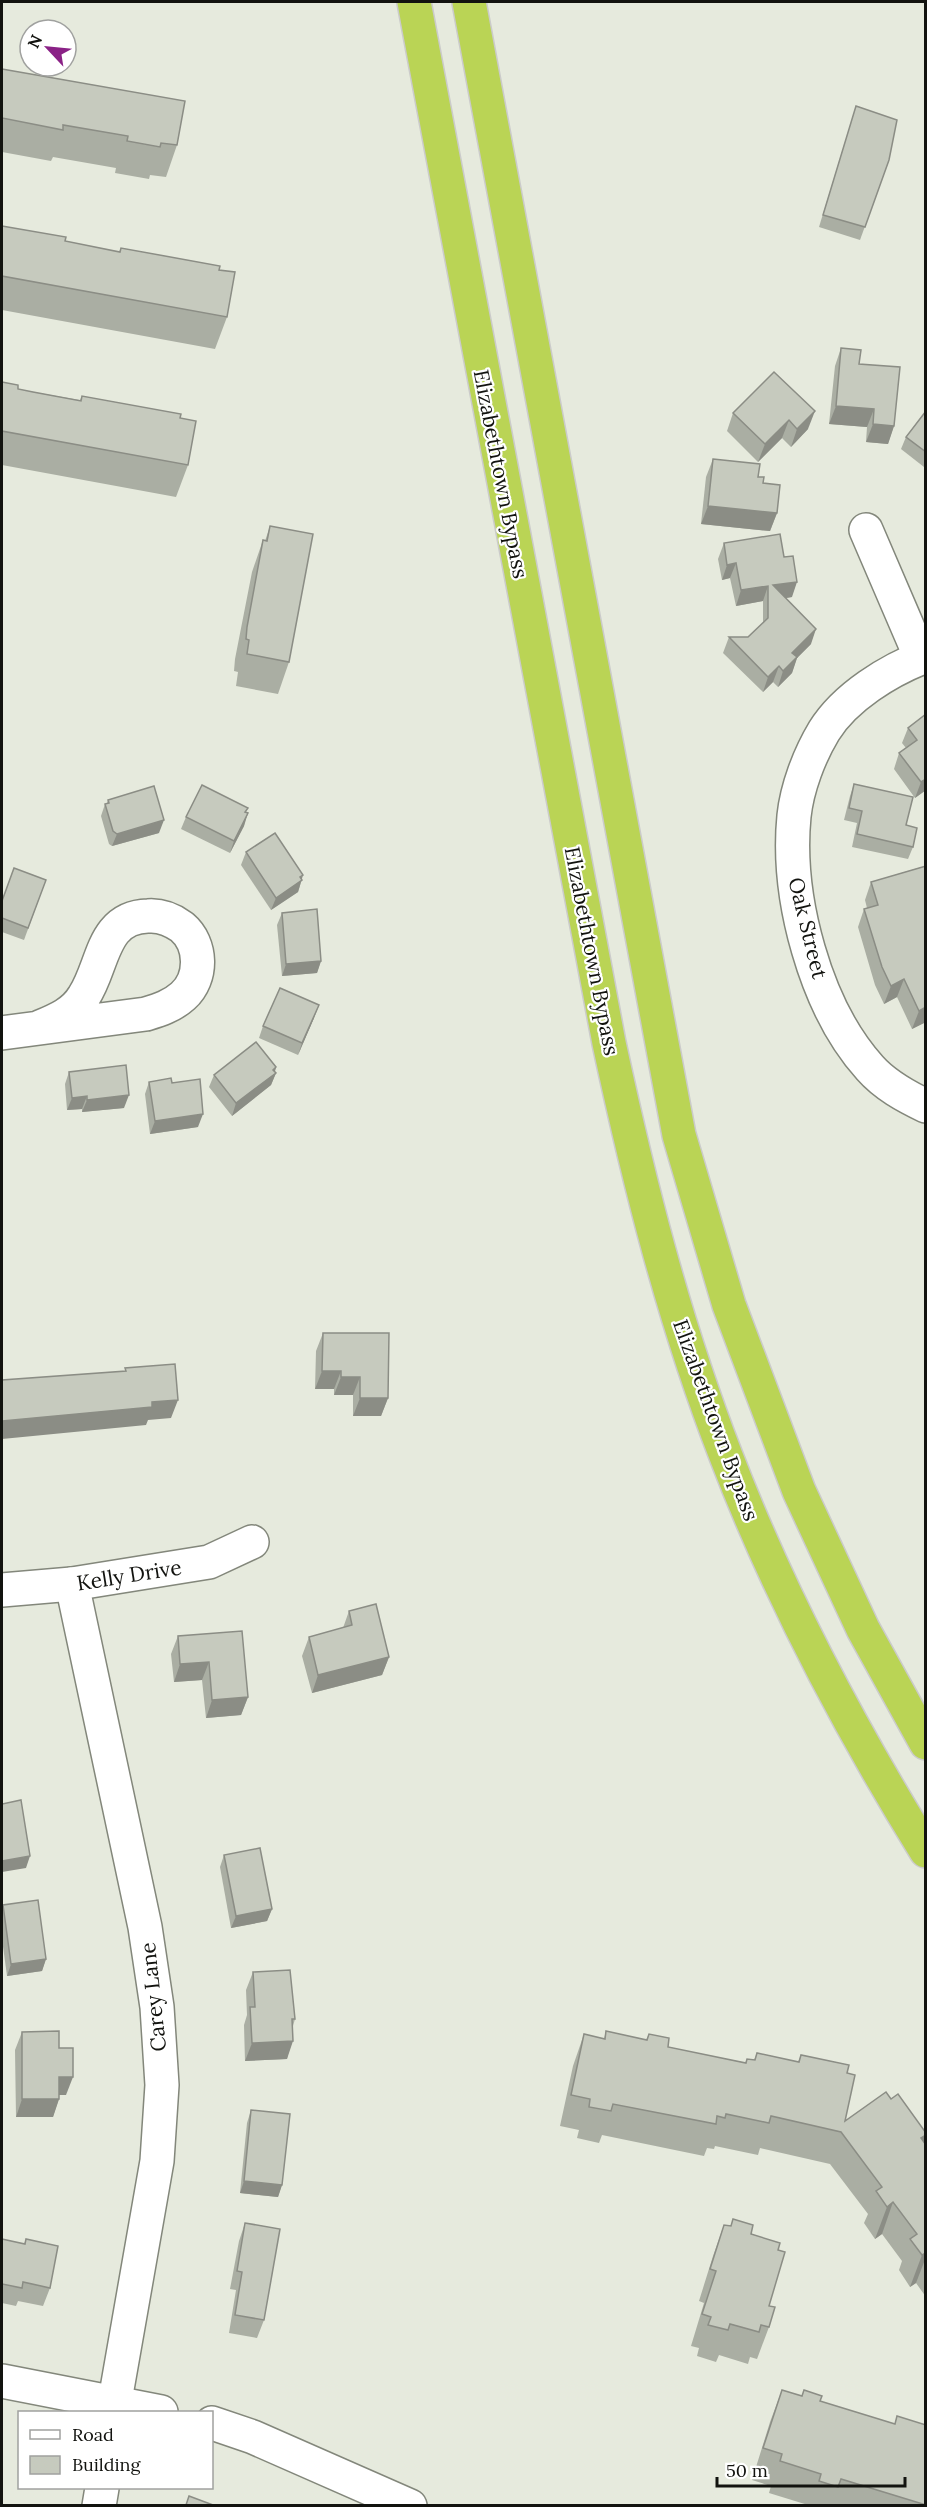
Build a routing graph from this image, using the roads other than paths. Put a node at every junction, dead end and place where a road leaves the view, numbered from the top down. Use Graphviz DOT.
graph roads {
  1 [pos="414,2"];
  2 [pos="469,2"];
  3 [pos="866,531"];
  4 [pos="923,657"];
  5 [pos="40,1028"];
  6 [pos="2,1033"];
  7 [pos="926,1106"];
  8 [pos="252,1542"];
  9 [pos="72,1584"];
  10 [pos="2,1590"];
  11 [pos="926,1743"];
  12 [pos="926,1851"];
  13 [pos="2,2381"];
  14 [pos="114,2408"];
  15 [pos="149,2411"];
  16 [pos="213,2423"];
  17 [pos="102,2489"];
  18 [pos="99,2505"];
  19 [pos="410,2505"];
  1 -- 12 [label="highway, Elizabethtown Bypass"];
  2 -- 11 [label="highway"];
  3 -- 4 [label="street"];
  4 -- 7 [label="street, Oak Street"];
  5 -- 5 [label="street"];
  5 -- 6 [label="street"];
  8 -- 9 [label="street, Kelly Drive"];
  9 -- 10 [label="street, Kelly Drive"];
  9 -- 14 [label="street, Carey Lane"];
  13 -- 14 [label="street"];
  14 -- 15 [label="street"];
  16 -- 19 [label="street"];
  17 -- 18 [label="street"];
}
